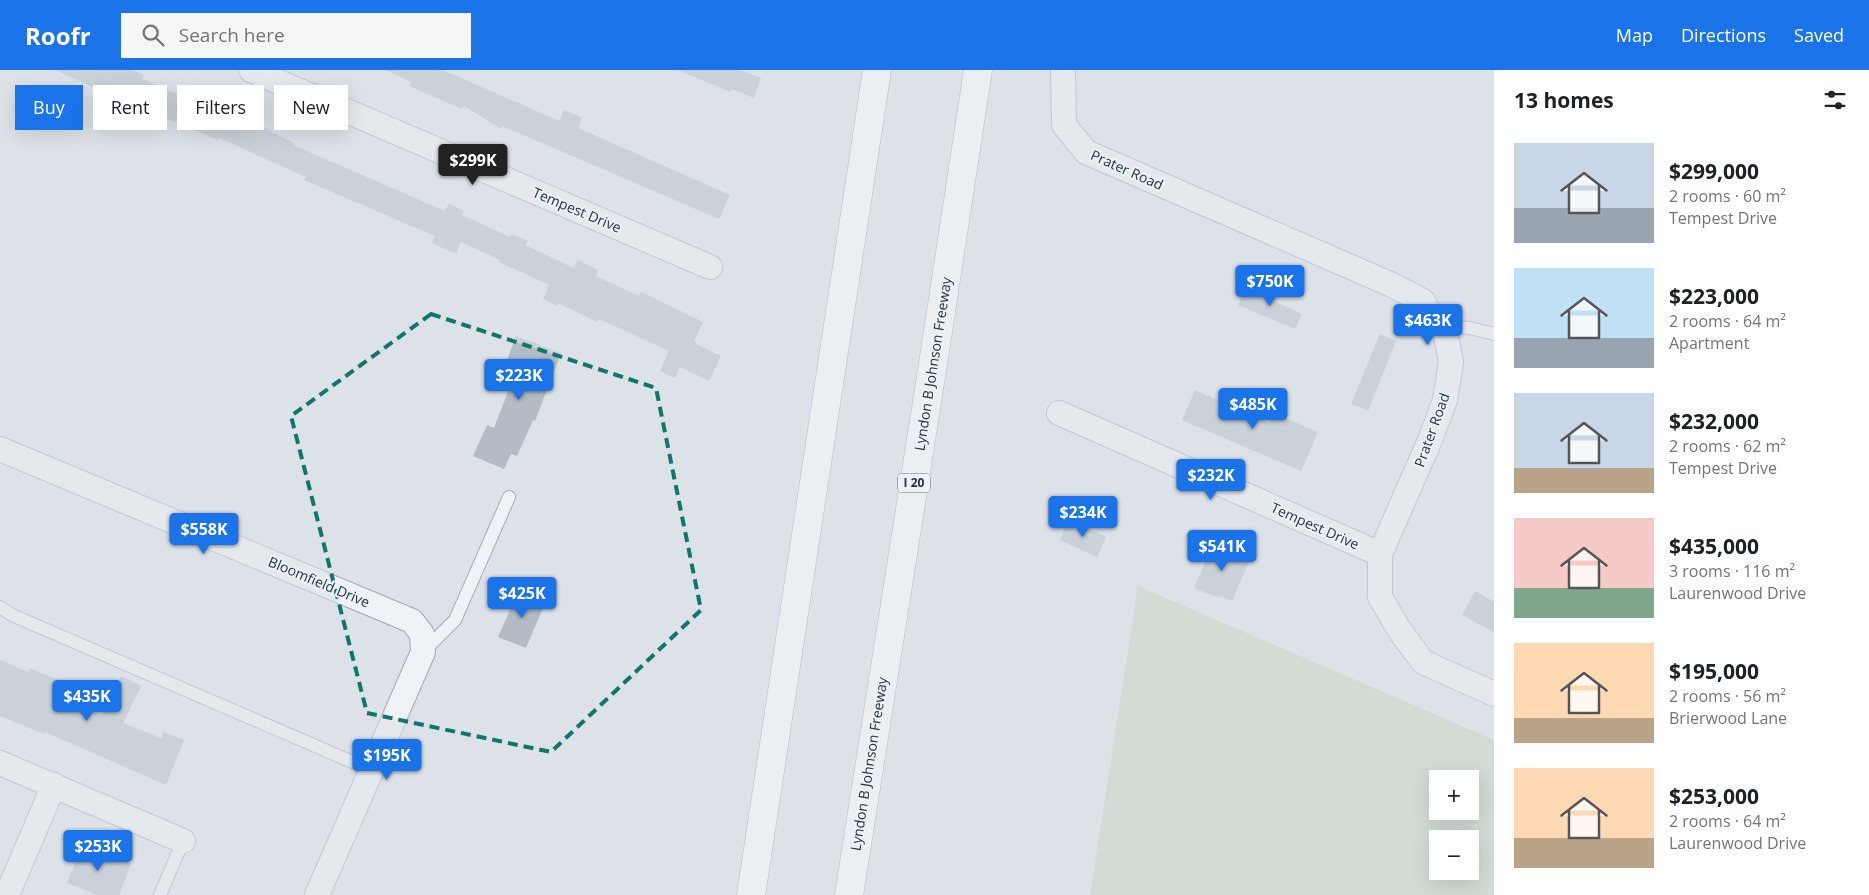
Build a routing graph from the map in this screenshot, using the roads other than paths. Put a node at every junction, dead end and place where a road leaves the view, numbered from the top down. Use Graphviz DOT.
graph roads {
  1 [pos="251,70"];
  2 [pos="877,70"];
  3 [pos="978,70"];
  4 [pos="1063,70"];
  5 [pos="710,266"];
  6 [pos="1444,326"];
  7 [pos="1494,334"];
  8 [pos="1059,413"];
  9 [pos="0,449"];
  10 [pos="509,497"];
  11 [pos="1380,554"];
  12 [pos="0,607"];
  13 [pos="423,652"];
  14 [pos="1494,694"];
  15 [pos="0,763"];
  16 [pos="371,770"];
  17 [pos="54,785"];
  18 [pos="183,841"];
  19 [pos="7,895"];
  20 [pos="160,895"];
  21 [pos="316,895"];
  22 [pos="751,895"];
  23 [pos="849,895"];
  1 -- 5 [label="street, Tempest Drive"];
  2 -- 22 [label="highway"];
  3 -- 23 [label="highway, Lyndon B Johnson Freeway / I 20"];
  4 -- 6 [label="street, Prater Road"];
  6 -- 7 [label="lane"];
  6 -- 11 [label="street, Prater Road"];
  8 -- 11 [label="street, Tempest Drive"];
  9 -- 13 [label="street, Bloomfield Drive"];
  10 -- 13 [label="lane"];
  11 -- 14 [label="street, Prater Road"];
  12 -- 16 [label="lane"];
  13 -- 16 [label="street"];
  15 -- 17 [label="street"];
  16 -- 21 [label="street"];
  17 -- 18 [label="street"];
  17 -- 19 [label="street"];
  18 -- 20 [label="lane"];
}
